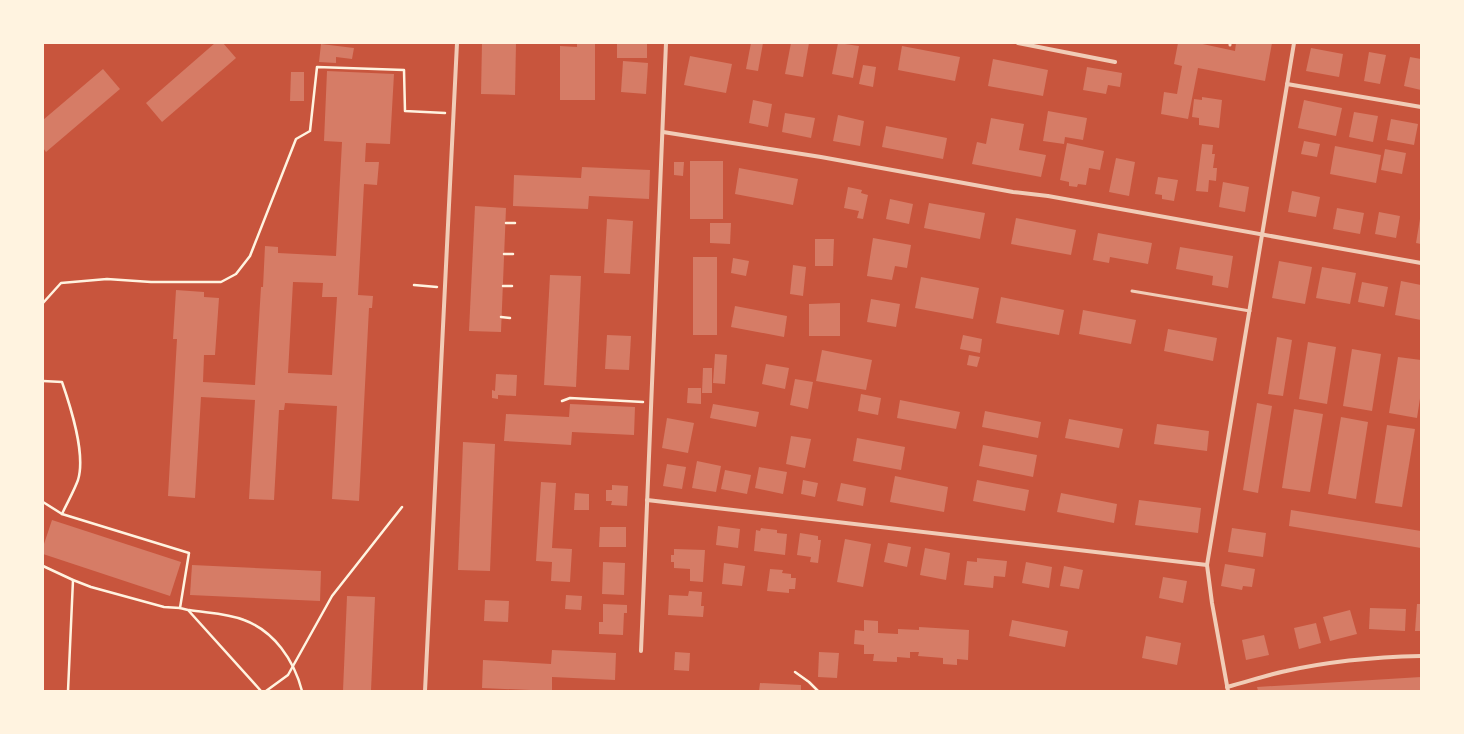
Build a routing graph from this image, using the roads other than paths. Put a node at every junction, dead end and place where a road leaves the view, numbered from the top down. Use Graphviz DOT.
graph roads {
  1 [pos="457,43"];
  2 [pos="666,43"];
  3 [pos="1018,43"];
  4 [pos="1294,43"];
  5 [pos="1115,62"];
  6 [pos="1287,84"];
  7 [pos="1421,107"];
  8 [pos="663,132"];
  9 [pos="1262,235"];
  10 [pos="1421,263"];
  11 [pos="1132,291"];
  12 [pos="1250,311"];
  13 [pos="647,500"];
  14 [pos="1207,565"];
  15 [pos="641,651"];
  16 [pos="1421,656"];
  17 [pos="1227,689"];
  18 [pos="424,691"];
  1 -- 18 [label="street"];
  2 -- 8 [label="street"];
  3 -- 5 [label="street"];
  4 -- 6 [label="street"];
  6 -- 7 [label="street"];
  6 -- 9 [label="street"];
  8 -- 9 [label="street"];
  8 -- 13 [label="street"];
  9 -- 10 [label="street"];
  9 -- 12 [label="street"];
  11 -- 12 [label="lane"];
  12 -- 14 [label="street"];
  13 -- 14 [label="street"];
  13 -- 15 [label="street"];
  14 -- 17 [label="street"];
  16 -- 17 [label="street"];
}
